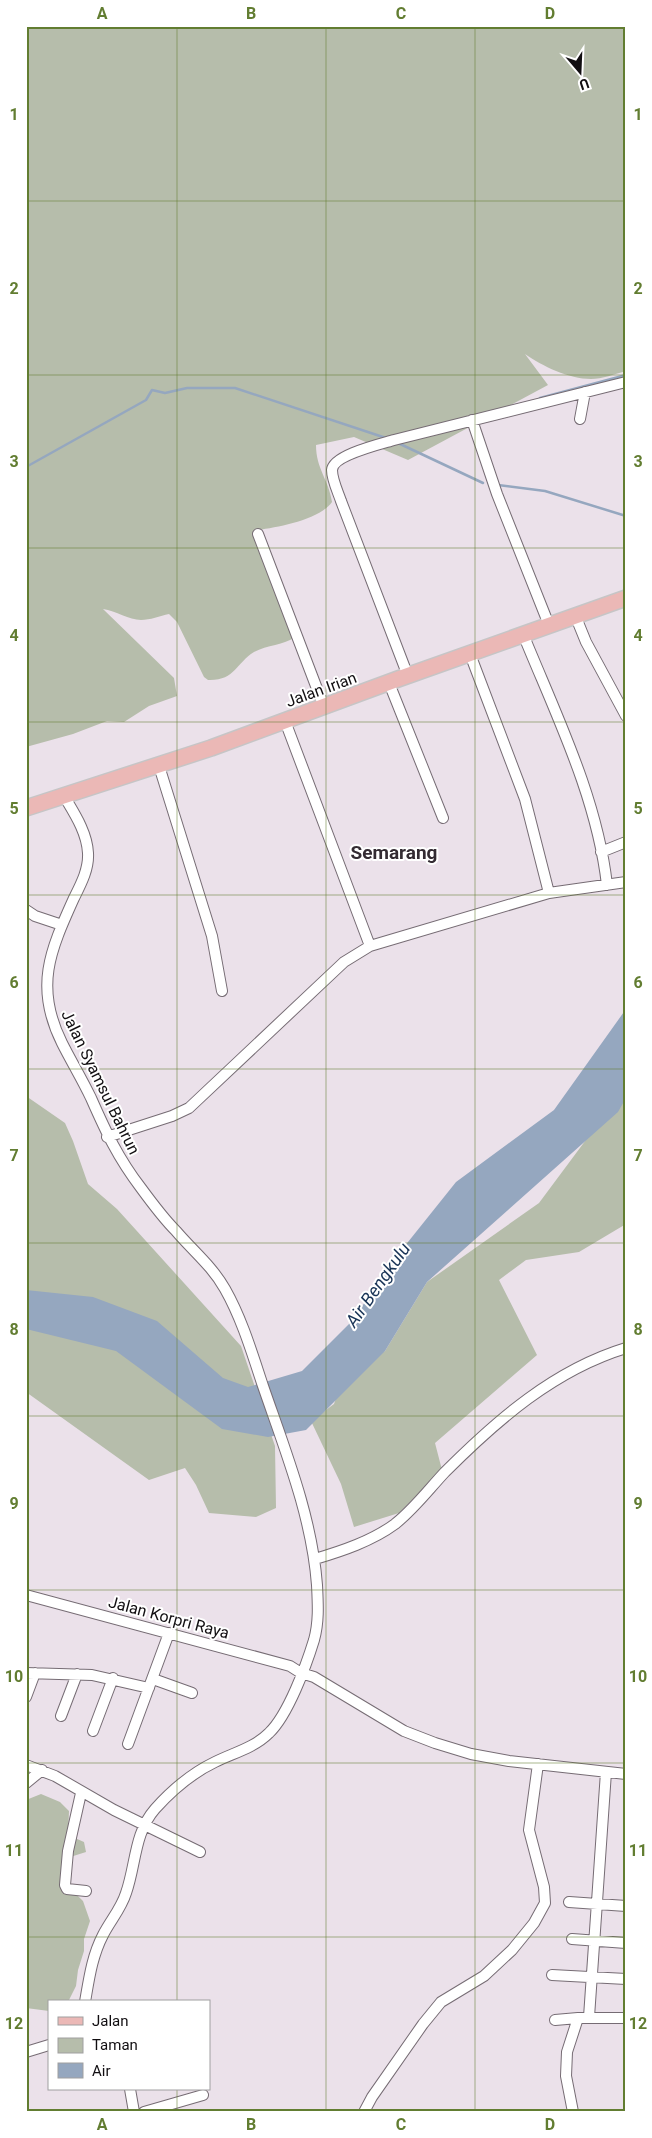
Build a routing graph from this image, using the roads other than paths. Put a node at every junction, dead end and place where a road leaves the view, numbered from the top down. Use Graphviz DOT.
graph roads {
  1 [pos="626,382"];
  2 [pos="585,392"];
  3 [pos="580,419"];
  4 [pos="472,420"];
  5 [pos="258,534"];
  6 [pos="625,601"];
  7 [pos="575,615"];
  8 [pos="549,625"];
  9 [pos="523,634"];
  10 [pos="470,654"];
  11 [pos="408,676"];
  12 [pos="389,683"];
  13 [pos="324,707"];
  14 [pos="626,716"];
  15 [pos="285,721"];
  16 [pos="159,766"];
  17 [pos="64,796"];
  18 [pos="26,808"];
  19 [pos="443,818"];
  20 [pos="626,842"];
  21 [pos="601,852"];
  22 [pos="626,882"];
  23 [pos="607,885"];
  24 [pos="549,893"];
  25 [pos="26,910"];
  26 [pos="62,925"];
  27 [pos="370,946"];
  28 [pos="222,991"];
  29 [pos="107,1137"];
  30 [pos="626,1348"];
  31 [pos="315,1559"];
  32 [pos="26,1595"];
  33 [pos="169,1633"];
  34 [pos="31,1673"];
  35 [pos="302,1673"];
  36 [pos="77,1674"];
  37 [pos="114,1678"];
  38 [pos="151,1684"];
  39 [pos="192,1693"];
  40 [pos="26,1698"];
  41 [pos="61,1716"];
  42 [pos="93,1731"];
  43 [pos="128,1744"];
  44 [pos="538,1764"];
  45 [pos="26,1765"];
  46 [pos="42,1770"];
  47 [pos="606,1772"];
  48 [pos="626,1774"];
  49 [pos="26,1783"];
  50 [pos="82,1792"];
  51 [pos="144,1825"];
  52 [pos="200,1852"];
  53 [pos="86,1891"];
  54 [pos="570,1902"];
  55 [pos="597,1904"];
  56 [pos="626,1906"];
  57 [pos="572,1938"];
  58 [pos="595,1940"];
  59 [pos="626,1942"];
  60 [pos="552,1976"];
  61 [pos="592,1977"];
  62 [pos="626,1979"];
  63 [pos="85,2000"];
  64 [pos="589,2017"];
  65 [pos="578,2018"];
  66 [pos="626,2018"];
  67 [pos="555,2020"];
  68 [pos="48,2045"];
  69 [pos="26,2052"];
  70 [pos="130,2090"];
  71 [pos="203,2095"];
  72 [pos="134,2112"];
  73 [pos="144,2112"];
  74 [pos="364,2112"];
  75 [pos="573,2112"];
  1 -- 2 [label="street"];
  2 -- 3 [label="street"];
  2 -- 4 [label="street"];
  4 -- 8 [label="street"];
  4 -- 11 [label="street"];
  5 -- 13 [label="street"];
  6 -- 7 [label="main road, Jalan Irian"];
  7 -- 8 [label="main road, Jalan Irian"];
  7 -- 14 [label="street"];
  8 -- 9 [label="main road, Jalan Irian"];
  9 -- 10 [label="main road, Jalan Irian"];
  9 -- 21 [label="street"];
  10 -- 11 [label="main road, Jalan Irian"];
  10 -- 24 [label="street"];
  11 -- 12 [label="main road, Jalan Irian"];
  12 -- 13 [label="main road, Jalan Irian"];
  12 -- 19 [label="street"];
  13 -- 15 [label="main road, Jalan Irian"];
  15 -- 16 [label="main road, Jalan Irian"];
  15 -- 27 [label="street"];
  16 -- 17 [label="main road, Jalan Irian"];
  16 -- 28 [label="street"];
  17 -- 18 [label="main road, Jalan Irian"];
  17 -- 26 [label="street, Jalan Syamsul Bahrun"];
  20 -- 21 [label="street"];
  21 -- 23 [label="street"];
  22 -- 23 [label="street"];
  23 -- 24 [label="street"];
  24 -- 27 [label="street"];
  25 -- 26 [label="street"];
  26 -- 29 [label="street, Jalan Syamsul Bahrun"];
  27 -- 29 [label="street"];
  29 -- 31 [label="street, Jalan Syamsul Bahrun"];
  30 -- 31 [label="street"];
  31 -- 35 [label="street"];
  32 -- 33 [label="street, Jalan Korpri Raya"];
  33 -- 35 [label="street, Jalan Korpri Raya"];
  33 -- 38 [label="street"];
  34 -- 36 [label="street"];
  34 -- 40 [label="street"];
  35 -- 44 [label="street, Jalan Korpri Raya"];
  35 -- 51 [label="street"];
  36 -- 37 [label="street"];
  36 -- 41 [label="street"];
  37 -- 38 [label="street"];
  37 -- 42 [label="street"];
  38 -- 39 [label="street"];
  38 -- 43 [label="street"];
  44 -- 47 [label="street, Jalan Korpri Raya"];
  44 -- 74 [label="street"];
  45 -- 46 [label="street"];
  46 -- 49 [label="street"];
  46 -- 50 [label="street"];
  47 -- 48 [label="street, Jalan Korpri Raya"];
  47 -- 55 [label="street"];
  50 -- 51 [label="street"];
  50 -- 53 [label="street"];
  51 -- 52 [label="street"];
  51 -- 63 [label="street"];
  54 -- 55 [label="street"];
  55 -- 56 [label="street"];
  55 -- 58 [label="street"];
  57 -- 58 [label="street"];
  58 -- 59 [label="street"];
  58 -- 61 [label="street"];
  60 -- 61 [label="street"];
  61 -- 62 [label="street"];
  61 -- 64 [label="street"];
  64 -- 65 [label="street"];
  64 -- 66 [label="street"];
  65 -- 67 [label="street"];
  65 -- 75 [label="street"];
  68 -- 69 [label="street"];
  70 -- 72 [label="street"];
  71 -- 73 [label="street"];
}
